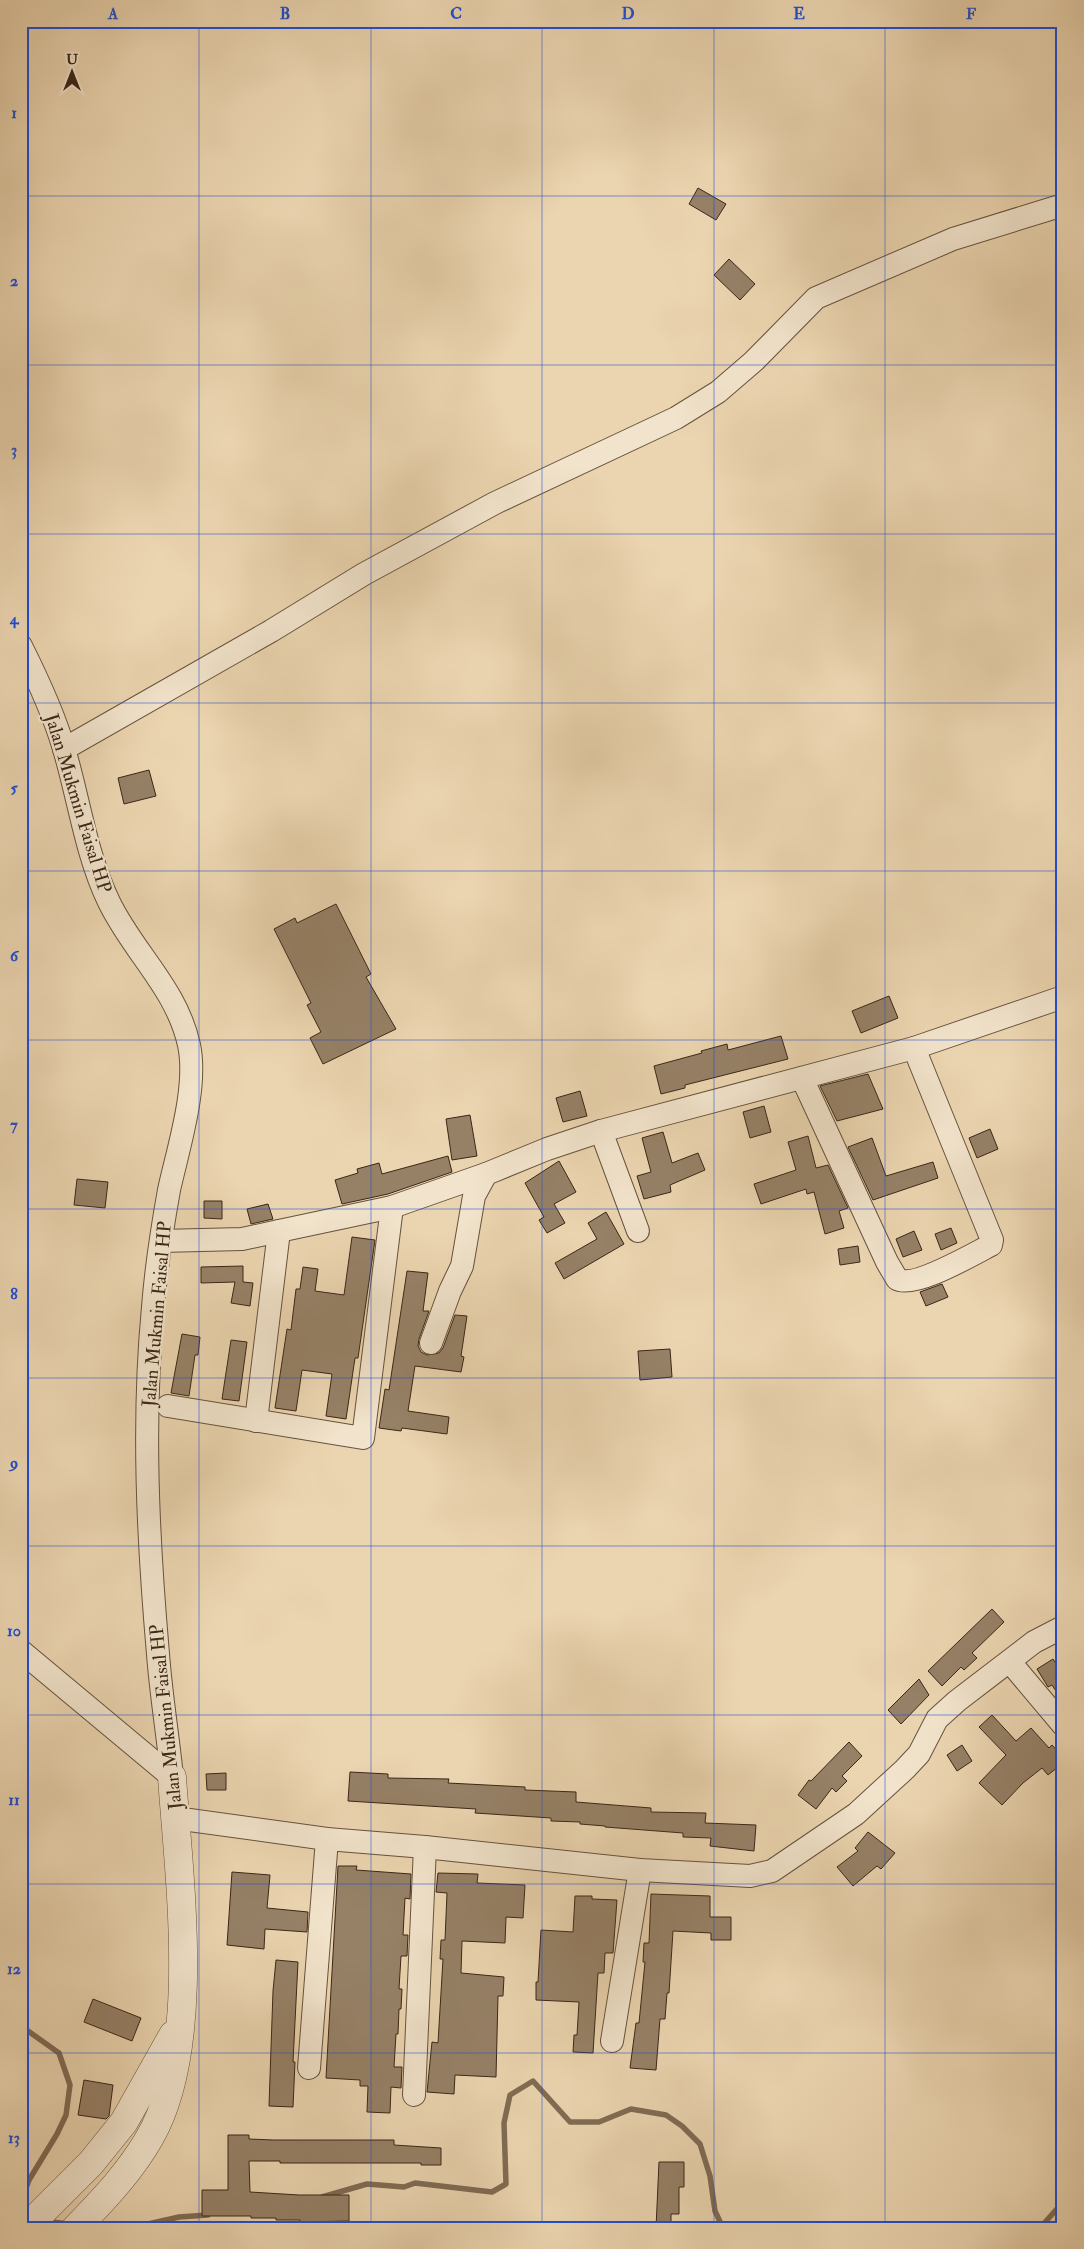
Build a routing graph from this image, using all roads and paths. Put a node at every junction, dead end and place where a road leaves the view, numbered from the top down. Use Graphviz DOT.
graph roads {
  1 [pos="1063,205"];
  2 [pos="21,646"];
  3 [pos="64,749"];
  4 [pos="1063,997"];
  5 [pos="914,1048"];
  6 [pos="802,1078"];
  7 [pos="601,1131"];
  8 [pos="486,1174"];
  9 [pos="392,1206"];
  10 [pos="279,1231"];
  11 [pos="638,1231"];
  12 [pos="161,1241"];
  13 [pos="431,1343"];
  14 [pos="168,1406"];
  15 [pos="256,1421"];
  16 [pos="1063,1627"];
  17 [pos="21,1651"];
  18 [pos="1010,1662"];
  19 [pos="1063,1725"];
  20 [pos="172,1777"];
  21 [pos="175,1818"];
  22 [pos="327,1839"];
  23 [pos="425,1847"];
  24 [pos="640,1870"];
  25 [pos="182,2019"];
  26 [pos="612,2041"];
  27 [pos="309,2068"];
  28 [pos="414,2095"];
  29 [pos="26,2228"];
  30 [pos="76,2228"];
  1 -- 3 [label="street"];
  2 -- 3 [label="street, Jalan Mukmin Faisal HP"];
  3 -- 12 [label="street, Jalan Mukmin Faisal HP"];
  4 -- 5 [label="street"];
  5 -- 6 [label="street"];
  5 -- 6 [label="street"];
  6 -- 7 [label="street"];
  7 -- 8 [label="street"];
  7 -- 11 [label="street"];
  8 -- 9 [label="street"];
  8 -- 13 [label="street"];
  9 -- 10 [label="street"];
  9 -- 15 [label="street"];
  10 -- 12 [label="street"];
  10 -- 15 [label="street"];
  12 -- 20 [label="street, Jalan Mukmin Faisal HP"];
  14 -- 15 [label="street"];
  16 -- 18 [label="street"];
  17 -- 20 [label="street"];
  18 -- 19 [label="street"];
  18 -- 24 [label="street"];
  20 -- 21 [label="street, Jalan Mukmin Faisal HP"];
  21 -- 22 [label="street"];
  21 -- 25 [label="street, Jalan Mukmin Faisal HP"];
  22 -- 23 [label="street"];
  22 -- 27 [label="street"];
  23 -- 24 [label="street"];
  23 -- 28 [label="street"];
  24 -- 26 [label="street"];
  25 -- 29 [label="street, Jalan Mukmin Faisal HP"];
  25 -- 30 [label="street, Jalan Mukmin Faisal HP"];
}
